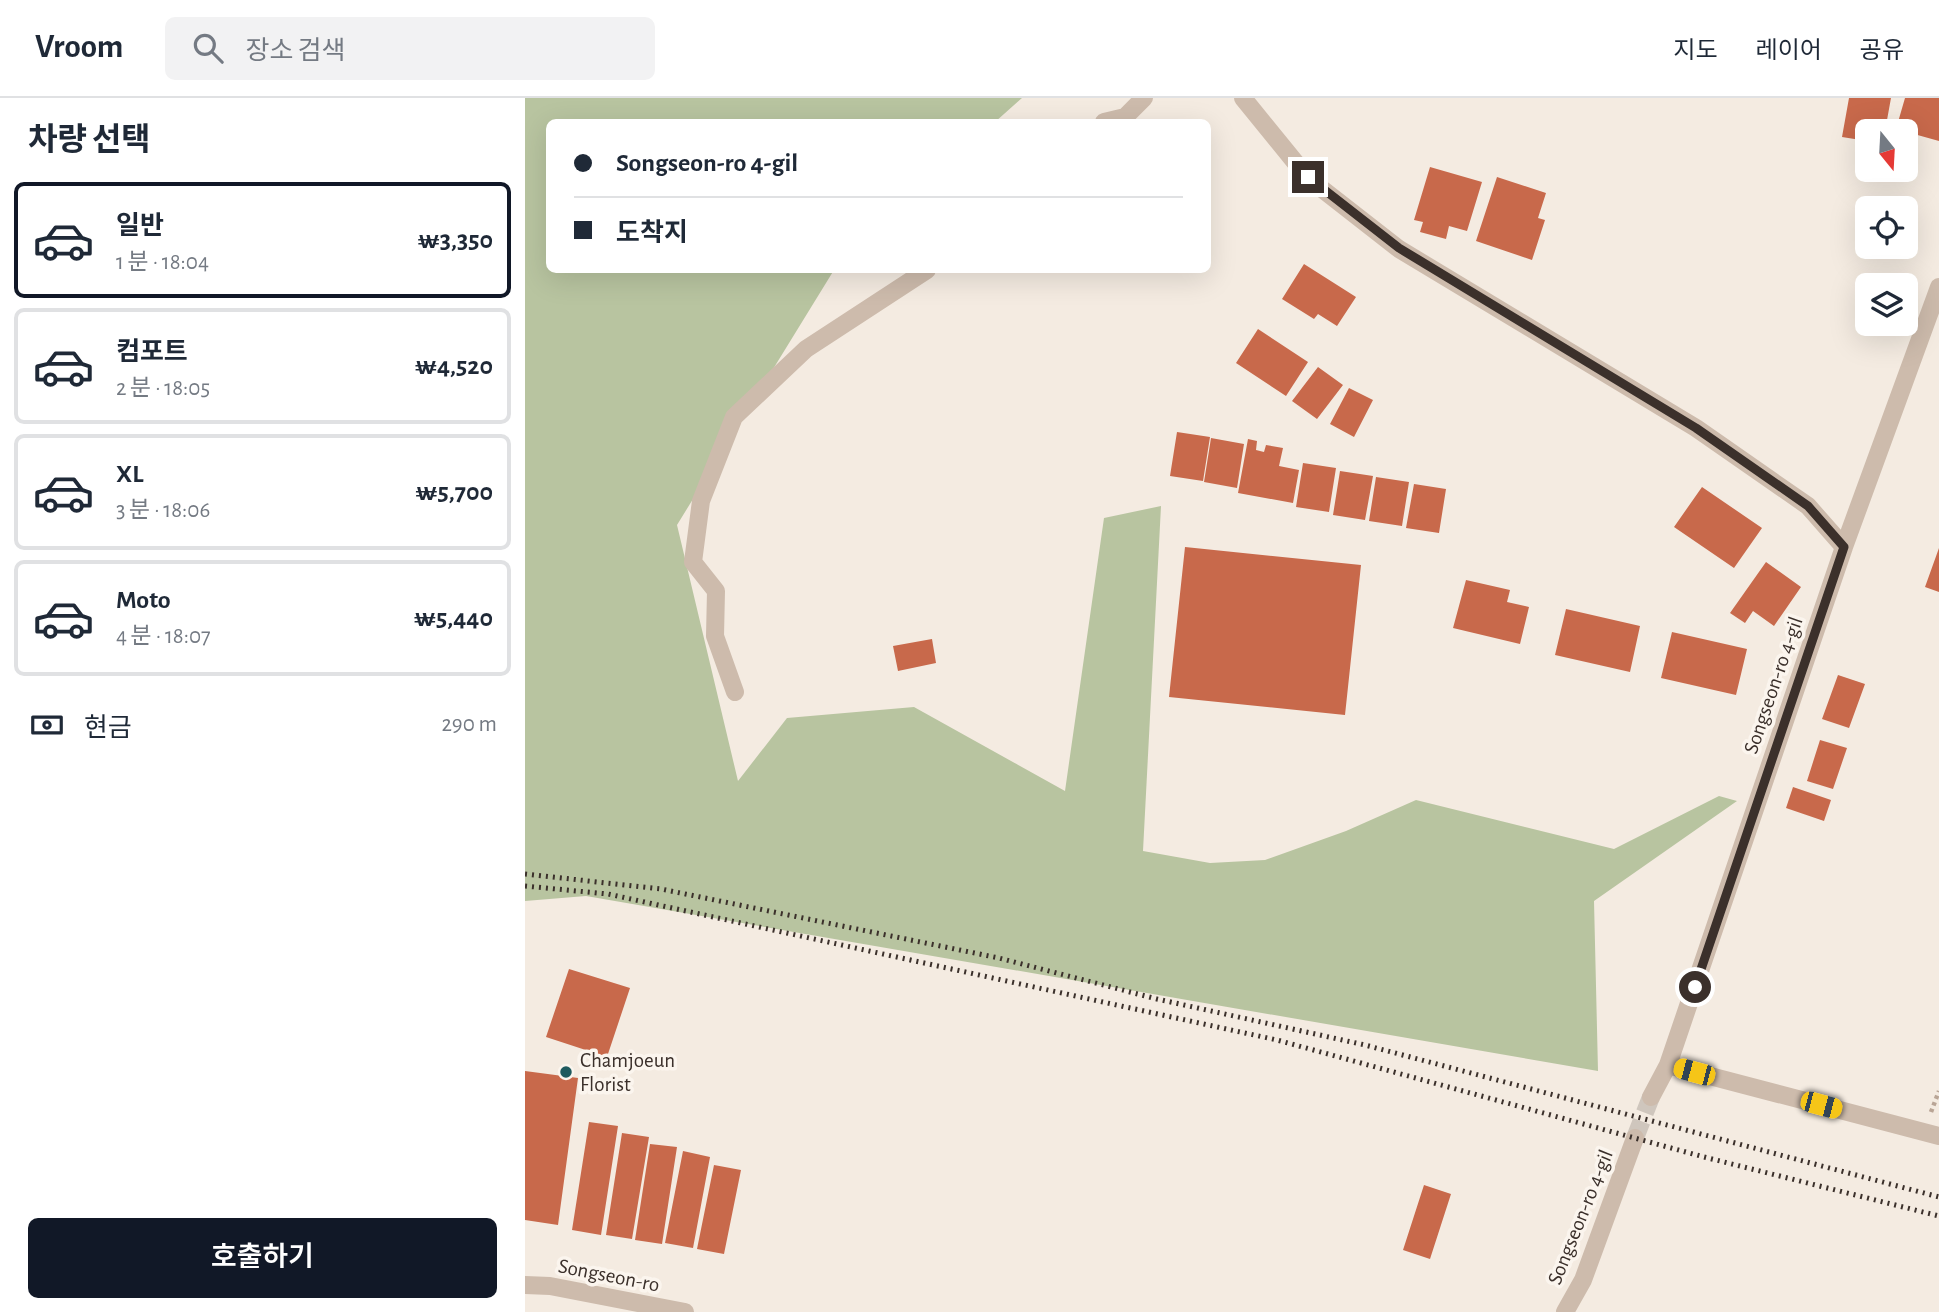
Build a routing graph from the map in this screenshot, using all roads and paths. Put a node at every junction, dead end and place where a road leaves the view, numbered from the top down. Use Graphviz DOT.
graph roads {
  1 [pos="1144,98"];
  2 [pos="1243,98"];
  3 [pos="1117,119"];
  4 [pos="922,273"];
  5 [pos="1939,287"];
  6 [pos="1844,547"];
  7 [pos="735,692"];
  8 [pos="1668,1065"];
  9 [pos="1651,1097"];
  10 [pos="1939,1136"];
  11 [pos="1635,1138"];
  12 [pos="525,1285"];
  13 [pos="685,1312"];
  14 [pos="1565,1312"];
  1 -- 3 [label="street"];
  2 -- 6 [label="street"];
  4 -- 7 [label="street"];
  5 -- 6 [label="street, Songseon-ro 4-gil"];
  6 -- 8 [label="street, Songseon-ro 4-gil"];
  8 -- 9 [label="street, Songseon-ro 4-gil"];
  8 -- 10 [label="street"];
  11 -- 14 [label="street, Songseon-ro 4-gil"];
  12 -- 13 [label="street, Songseon-ro"];
}
